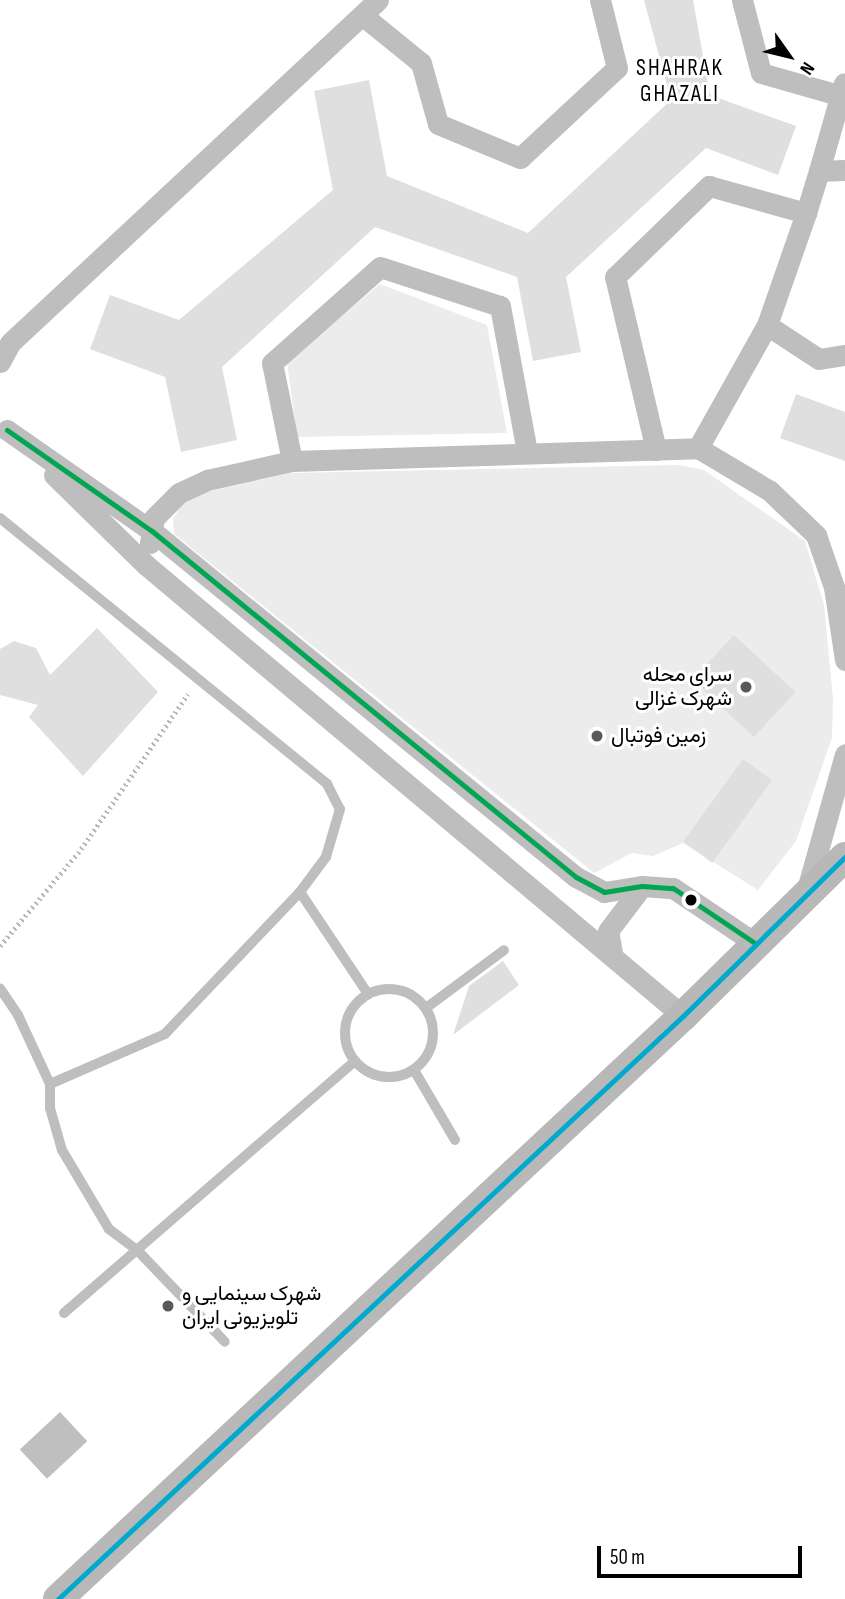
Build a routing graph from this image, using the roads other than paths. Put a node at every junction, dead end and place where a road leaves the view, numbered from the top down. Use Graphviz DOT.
graph roads {
  1 [pos="378,0"];
  2 [pos="600,0"];
  3 [pos="742,0"];
  4 [pos="362,15"];
  5 [pos="842,88"];
  6 [pos="845,170"];
  7 [pos="819,171"];
  8 [pos="806,213"];
  9 [pos="767,325"];
  10 [pos="845,355"];
  11 [pos="0,362"];
  12 [pos="4,426"];
  13 [pos="698,448"];
  14 [pos="656,450"];
  15 [pos="527,451"];
  16 [pos="292,461"];
  17 [pos="0,518"];
  18 [pos="152,531"];
  19 [pos="146,565"];
  20 [pos="845,660"];
  21 [pos="845,754"];
  22 [pos="492,809"];
  23 [pos="474,837"];
  24 [pos="845,857"];
  25 [pos="642,886"];
  26 [pos="300,892"];
  27 [pos="806,893"];
  28 [pos="755,943"];
  29 [pos="504,950"];
  30 [pos="612,953"];
  31 [pos="0,988"];
  32 [pos="368,994"];
  33 [pos="426,1008"];
  34 [pos="683,1016"];
  35 [pos="355,1061"];
  36 [pos="414,1070"];
  37 [pos="50,1083"];
  38 [pos="455,1140"];
  39 [pos="139,1252"];
  40 [pos="64,1313"];
  41 [pos="225,1342"];
  42 [pos="58,1599"];
  1 -- 4 [label="street"];
  2 -- 4 [label="street"];
  3 -- 5 [label="street"];
  4 -- 11 [label="street"];
  5 -- 7 [label="street"];
  6 -- 7 [label="street"];
  7 -- 8 [label="street"];
  8 -- 9 [label="street"];
  8 -- 14 [label="street"];
  9 -- 10 [label="street"];
  9 -- 13 [label="street"];
  12 -- 18 [label="street"];
  12 -- 19 [label="street"];
  13 -- 14 [label="street"];
  13 -- 20 [label="street"];
  14 -- 15 [label="street"];
  15 -- 16 [label="street"];
  15 -- 16 [label="street"];
  16 -- 18 [label="street"];
  17 -- 26 [label="lane"];
  18 -- 19 [label="street"];
  18 -- 22 [label="street"];
  19 -- 23 [label="street"];
  21 -- 27 [label="street"];
  22 -- 23 [label="street"];
  22 -- 25 [label="street"];
  23 -- 30 [label="street"];
  24 -- 27 [label="street"];
  25 -- 28 [label="street"];
  25 -- 30 [label="street"];
  26 -- 32 [label="lane"];
  26 -- 37 [label="lane"];
  27 -- 28 [label="street"];
  28 -- 34 [label="street"];
  29 -- 33 [label="lane"];
  30 -- 34 [label="street"];
  31 -- 37 [label="lane"];
  32 -- 33 [label="lane"];
  32 -- 35 [label="lane"];
  33 -- 36 [label="lane"];
  34 -- 42 [label="street"];
  35 -- 36 [label="lane"];
  35 -- 39 [label="lane"];
  36 -- 38 [label="lane"];
  37 -- 39 [label="lane"];
  39 -- 40 [label="lane"];
  39 -- 41 [label="lane"];
}
